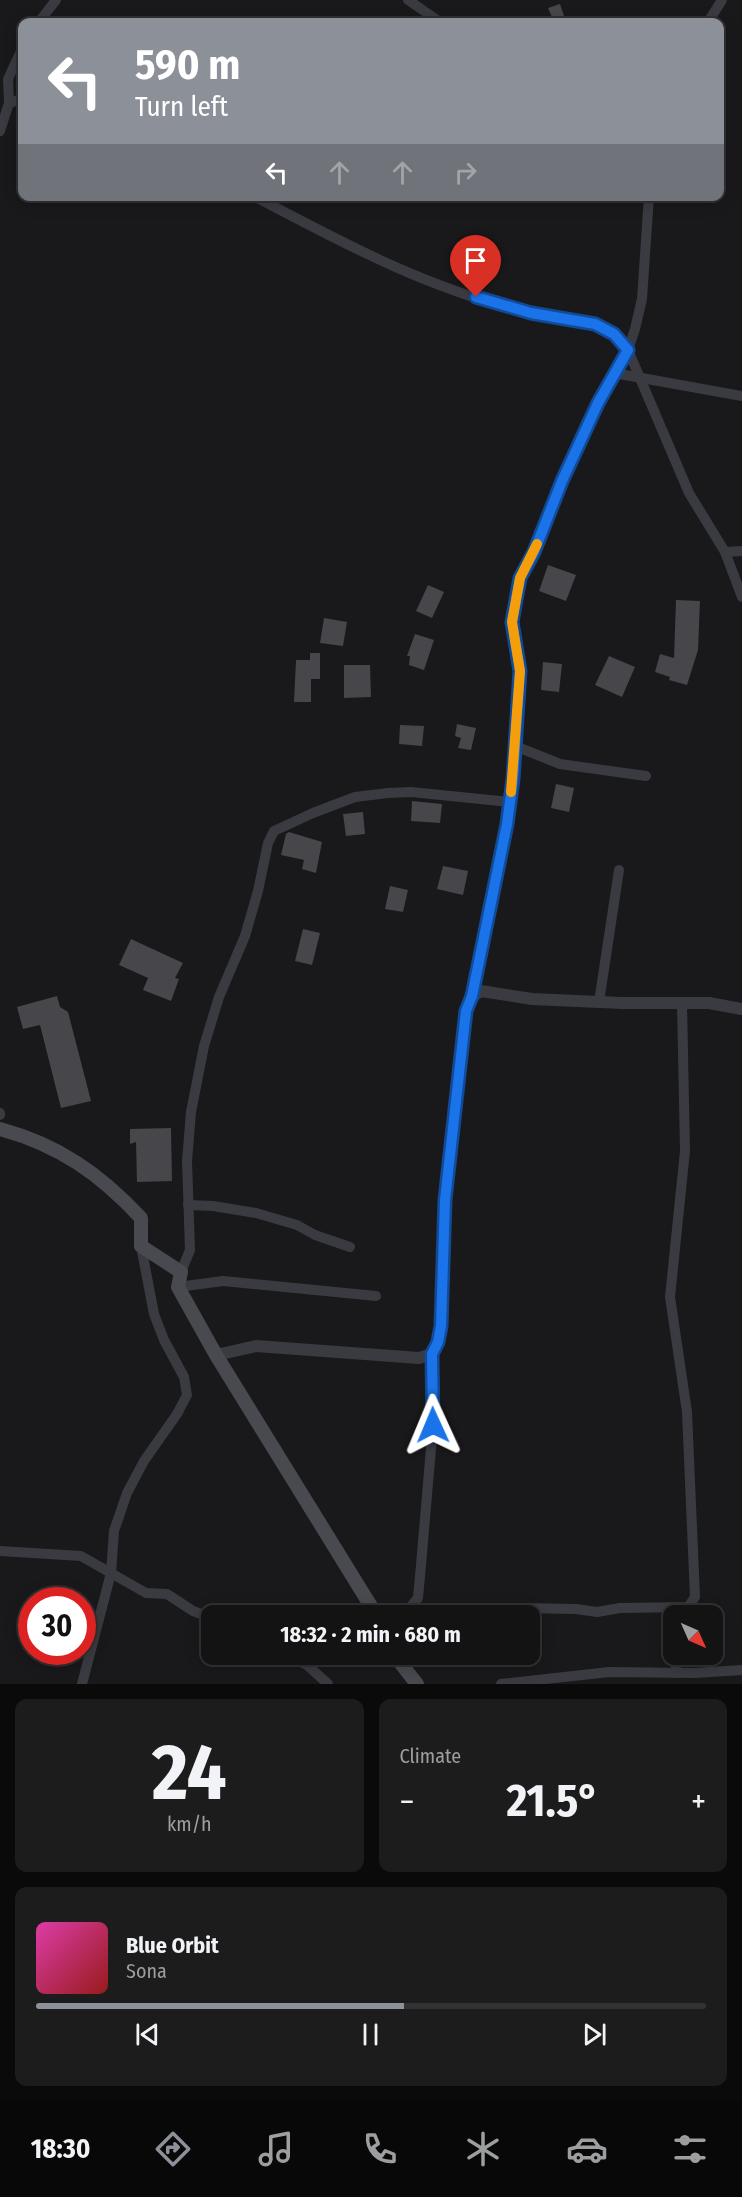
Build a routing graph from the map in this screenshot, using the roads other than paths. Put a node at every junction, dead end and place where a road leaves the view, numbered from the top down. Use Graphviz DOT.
graph roads {
  1 [pos="56,0"];
  2 [pos="408,0"];
  3 [pos="722,0"];
  4 [pos="42,18"];
  5 [pos="434,18"];
  6 [pos="711,18"];
  7 [pos="18,58"];
  8 [pos="4,90"];
  9 [pos="18,100"];
  10 [pos="9,103"];
  11 [pos="0,131"];
  12 [pos="263,201"];
  13 [pos="649,201"];
  14 [pos="628,350"];
  15 [pos="614,373"];
  16 [pos="640,379"];
  17 [pos="742,396"];
  18 [pos="742,551"];
  19 [pos="725,552"];
  20 [pos="742,597"];
  21 [pos="515,746"];
  22 [pos="646,776"];
  23 [pos="510,802"];
  24 [pos="619,870"];
  25 [pos="472,996"];
  26 [pos="599,1002"];
  27 [pos="682,1004"];
  28 [pos="742,1009"];
  29 [pos="0,1129"];
  30 [pos="188,1205"];
  31 [pos="141,1246"];
  32 [pos="350,1247"];
  33 [pos="181,1272"];
  34 [pos="178,1287"];
  35 [pos="376,1296"];
  36 [pos="432,1354"];
  37 [pos="216,1355"];
  38 [pos="0,1551"];
  39 [pos="111,1573"];
  40 [pos="370,1605"];
  41 [pos="413,1605"];
  42 [pos="690,1605"];
  43 [pos="540,1609"];
  44 [pos="663,1610"];
  45 [pos="201,1614"];
  46 [pos="308,1665"];
  47 [pos="402,1665"];
  48 [pos="676,1665"];
  49 [pos="742,1670"];
  50 [pos="676,1673"];
  51 [pos="644,1678"];
  52 [pos="82,1684"];
  53 [pos="328,1684"];
  54 [pos="417,1684"];
  55 [pos="501,1684"];
  1 -- 4 [label="street"];
  2 -- 5 [label="street"];
  3 -- 6 [label="street"];
  7 -- 8 [label="street"];
  8 -- 10 [label="street"];
  9 -- 10 [label="street"];
  10 -- 11 [label="street"];
  12 -- 14 [label="street"];
  13 -- 14 [label="street"];
  14 -- 15 [label="street"];
  14 -- 16 [label="street"];
  15 -- 16 [label="street"];
  15 -- 21 [label="street"];
  16 -- 17 [label="street"];
  16 -- 19 [label="street"];
  18 -- 19 [label="street"];
  19 -- 20 [label="street"];
  21 -- 22 [label="street"];
  21 -- 23 [label="street"];
  23 -- 25 [label="street"];
  23 -- 30 [label="street"];
  24 -- 26 [label="street"];
  25 -- 26 [label="street"];
  25 -- 36 [label="street"];
  26 -- 27 [label="street"];
  27 -- 28 [label="street"];
  27 -- 42 [label="street"];
  29 -- 31 [label="main road"];
  30 -- 32 [label="street"];
  30 -- 33 [label="street"];
  31 -- 33 [label="main road"];
  31 -- 39 [label="street"];
  33 -- 34 [label="main road"];
  34 -- 35 [label="street"];
  34 -- 37 [label="main road"];
  36 -- 37 [label="street"];
  36 -- 41 [label="street"];
  37 -- 40 [label="main road"];
  38 -- 39 [label="street"];
  39 -- 45 [label="street"];
  39 -- 52 [label="street"];
  43 -- 44 [label="street"];
  46 -- 53 [label="street"];
  47 -- 54 [label="main road"];
  48 -- 50 [label="street"];
  49 -- 50 [label="street"];
  50 -- 51 [label="street"];
  51 -- 55 [label="street"];
}
